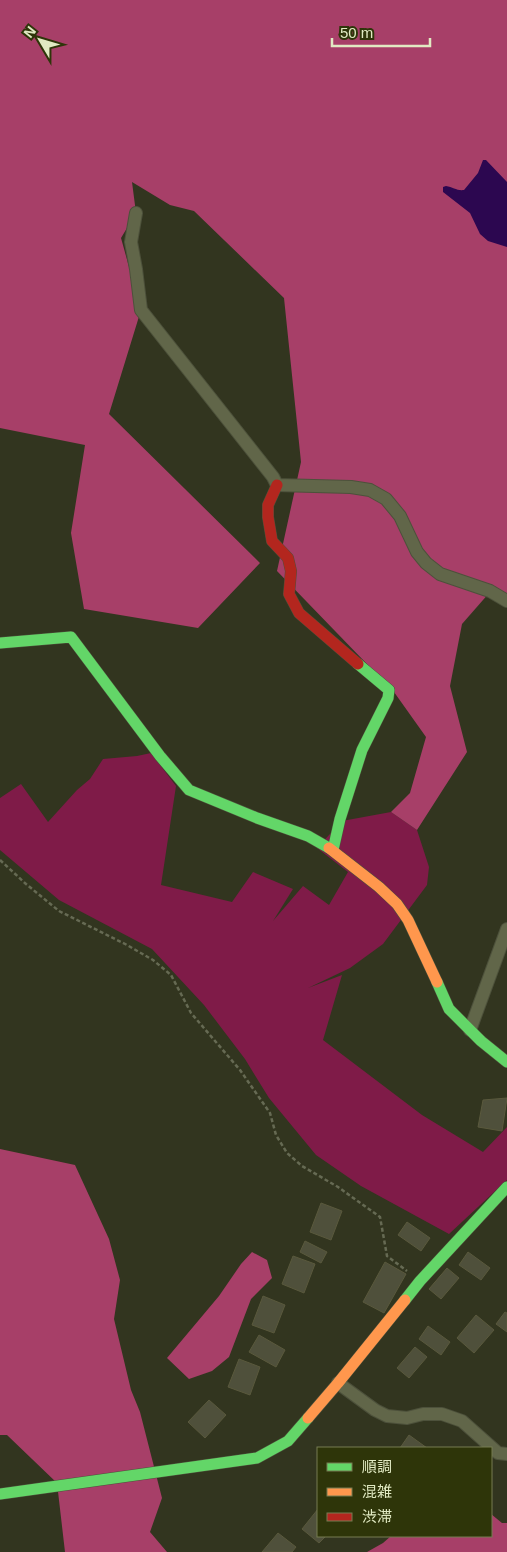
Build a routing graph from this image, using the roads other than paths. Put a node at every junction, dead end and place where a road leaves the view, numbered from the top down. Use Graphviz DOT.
graph roads {
  1 [pos="136,213"];
  2 [pos="277,486"];
  3 [pos="507,601"];
  4 [pos="0,643"];
  5 [pos="333,850"];
  6 [pos="507,929"];
  7 [pos="470,1030"];
  8 [pos="507,1062"];
  9 [pos="507,1187"];
  10 [pos="338,1383"];
  11 [pos="491,1447"];
  12 [pos="492,1448"];
  13 [pos="507,1454"];
  14 [pos="0,1494"];
  1 -- 2 [label="street"];
  2 -- 3 [label="street"];
  2 -- 5 [label="street"];
  4 -- 5 [label="street"];
  5 -- 7 [label="street"];
  6 -- 7 [label="street"];
  7 -- 8 [label="street"];
  9 -- 10 [label="street"];
  10 -- 11 [label="street"];
  10 -- 14 [label="street"];
  12 -- 13 [label="street"];
}
